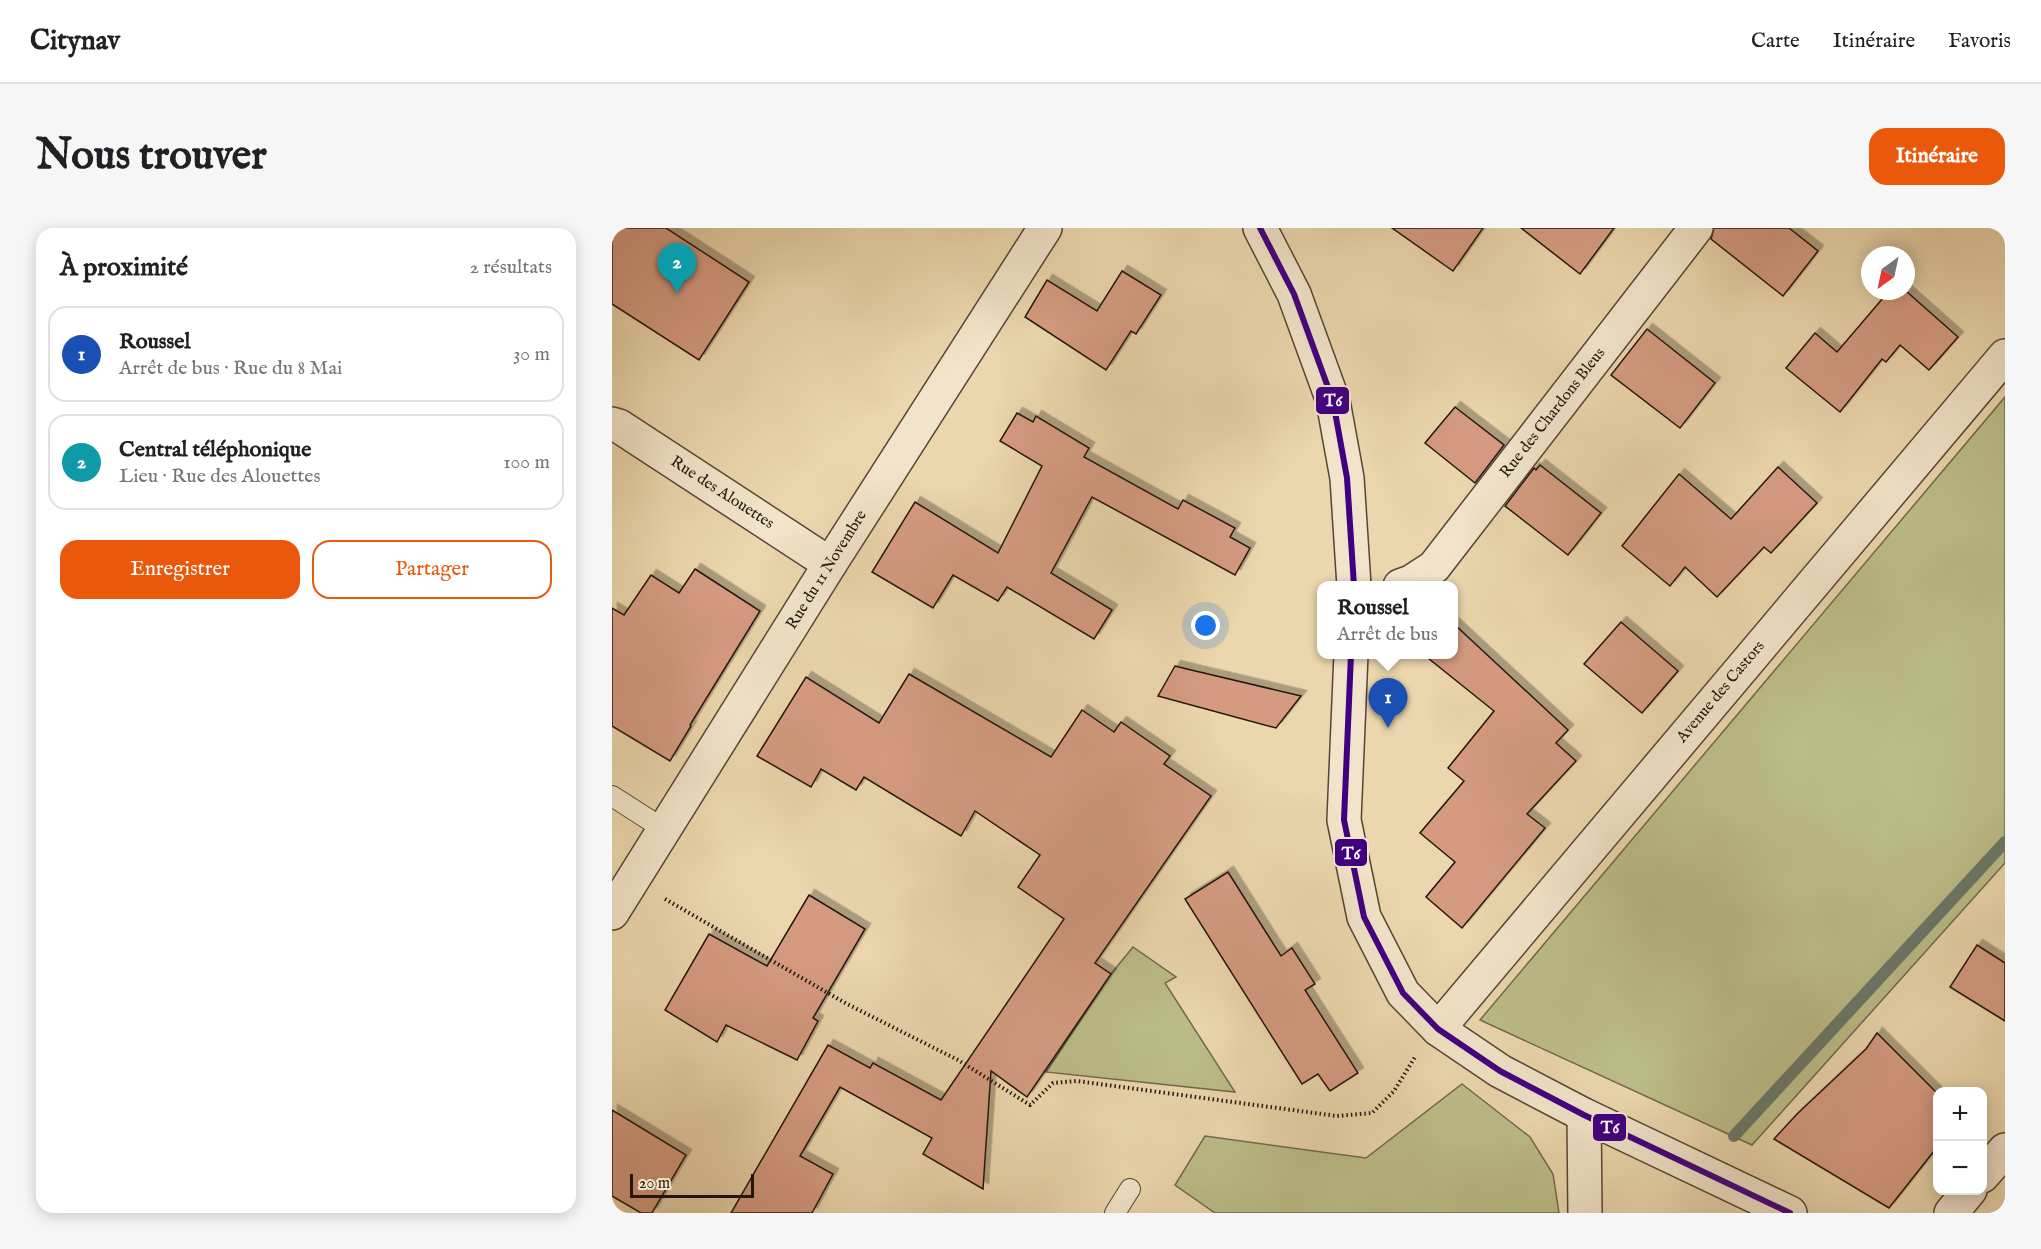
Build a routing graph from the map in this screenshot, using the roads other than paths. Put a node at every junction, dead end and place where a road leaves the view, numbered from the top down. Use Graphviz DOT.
graph roads {
  1 [pos="1044,228"];
  2 [pos="1260,228"];
  3 [pos="1696,228"];
  4 [pos="2005,356"];
  5 [pos="612,424"];
  6 [pos="830,564"];
  7 [pos="1359,581"];
  8 [pos="1413,581"];
  9 [pos="1351,659"];
  10 [pos="612,796"];
  11 [pos="665,830"];
  12 [pos="612,913"];
  13 [pos="1438,1029"];
  14 [pos="1584,1115"];
  15 [pos="2005,1150"];
  16 [pos="1987,1171"];
  17 [pos="1130,1189"];
  18 [pos="1967,1195"];
  19 [pos="1115,1213"];
  20 [pos="1585,1213"];
  21 [pos="1790,1213"];
  22 [pos="1951,1213"];
  1 -- 6 [label="street, Rue du 11 Novembre"];
  2 -- 7 [label="street"];
  3 -- 8 [label="street, Rue des Chardons Bleus"];
  4 -- 13 [label="street, Avenue des Castors"];
  5 -- 6 [label="street, Rue des Alouettes"];
  6 -- 11 [label="street, Rue du 11 Novembre"];
  9 -- 13 [label="street"];
  10 -- 11 [label="lane"];
  11 -- 12 [label="street, Rue du 11 Novembre"];
  13 -- 14 [label="street"];
  14 -- 20 [label="street"];
  14 -- 21 [label="street"];
  15 -- 16 [label="street"];
  17 -- 19 [label="lane"];
  18 -- 22 [label="street"];
}
